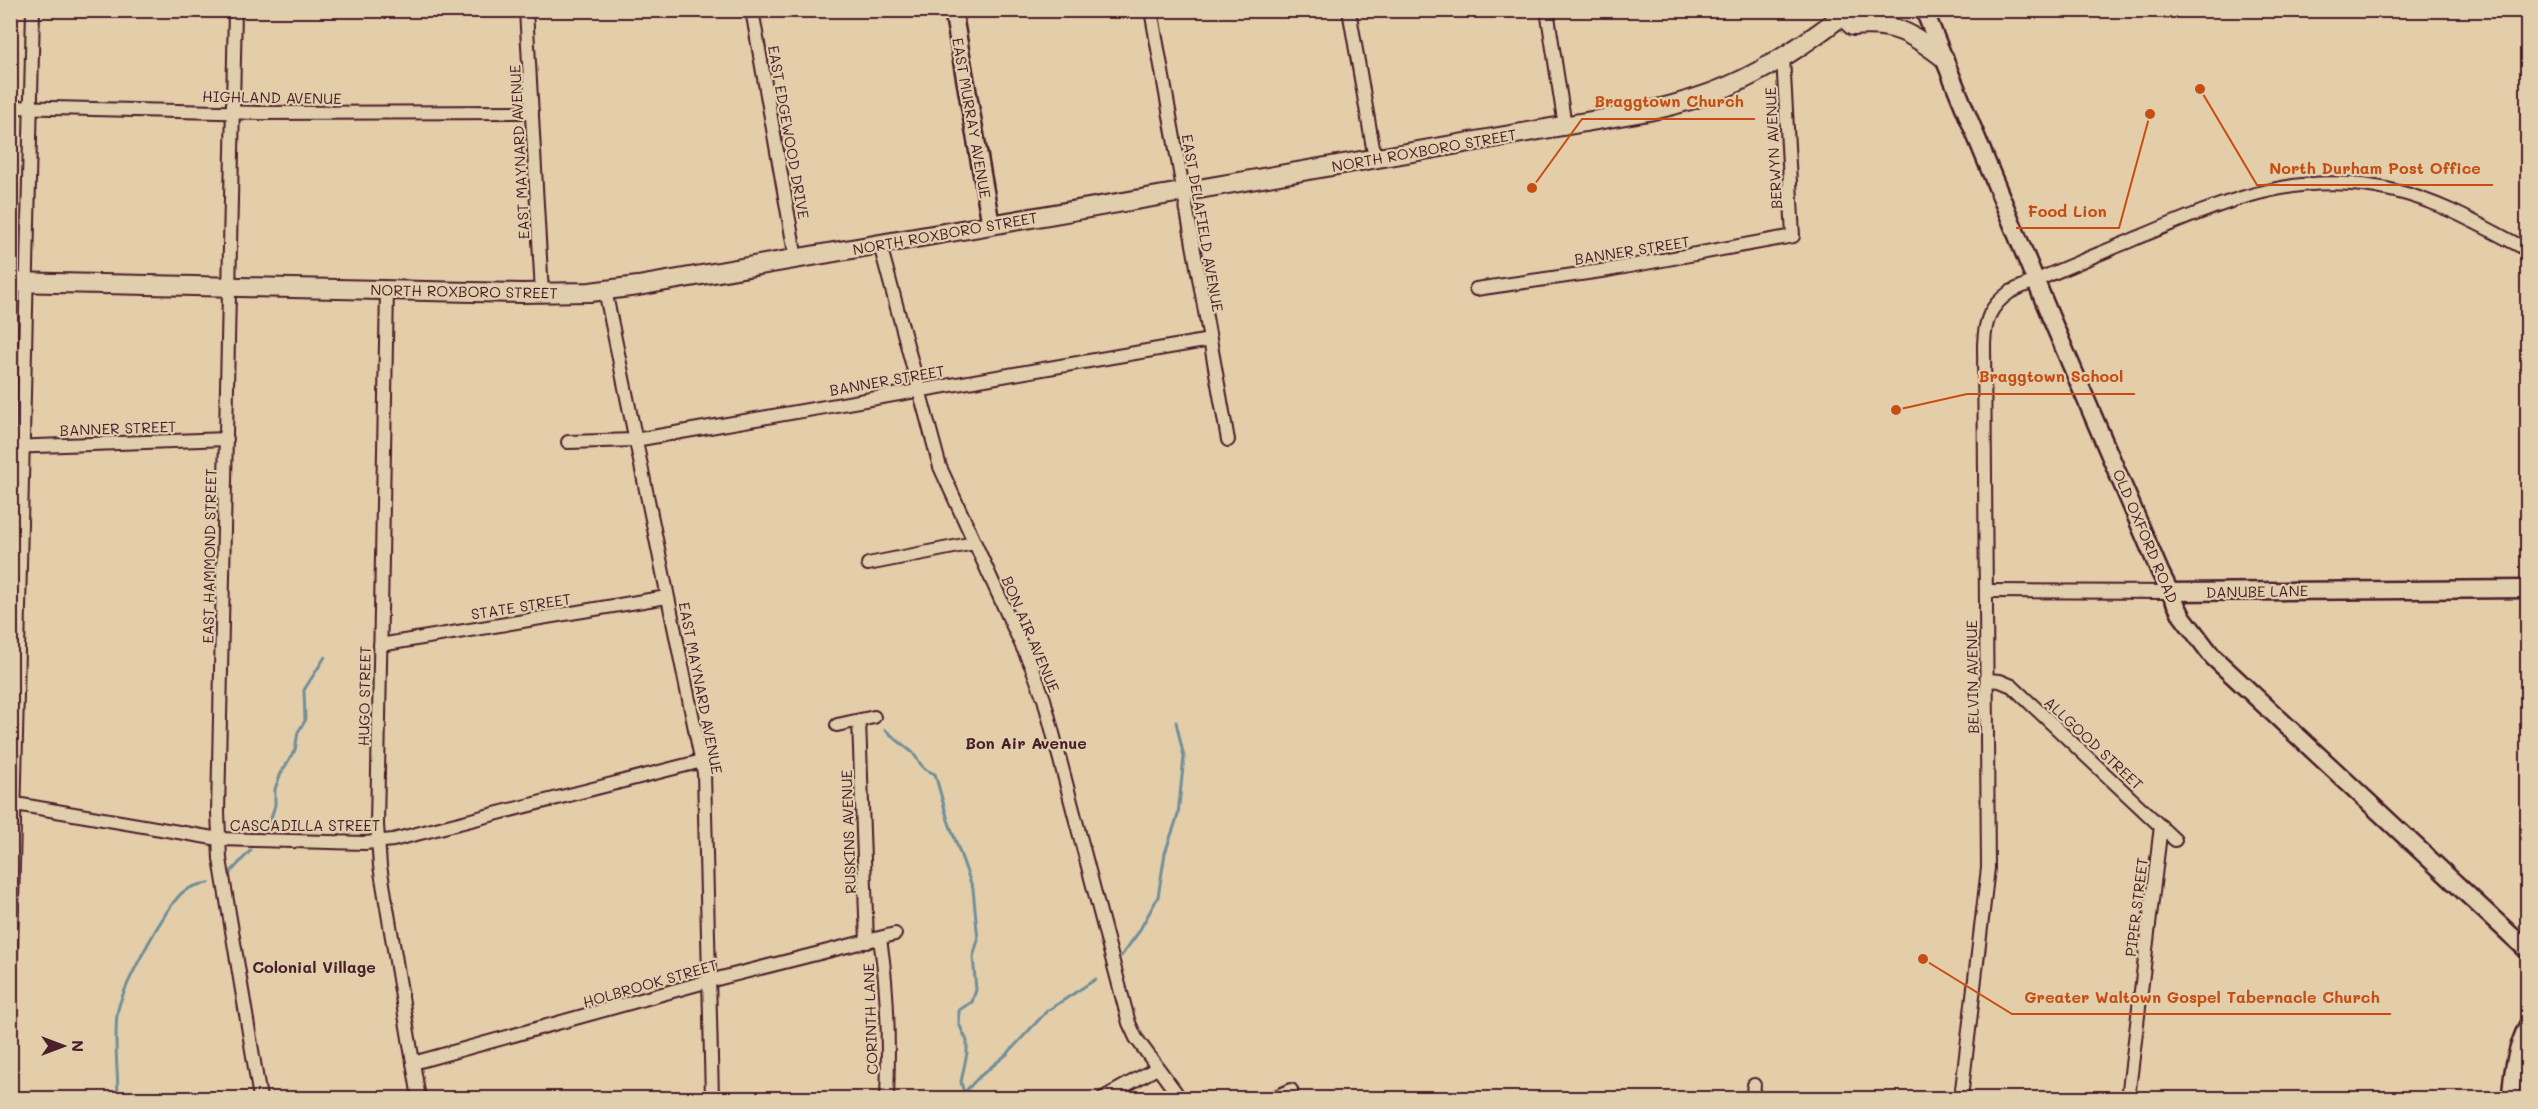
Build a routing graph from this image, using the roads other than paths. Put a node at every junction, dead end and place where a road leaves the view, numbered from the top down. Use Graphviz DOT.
graph roads {
  1 [pos="33,10"];
  2 [pos="235,10"];
  3 [pos="526,10"];
  4 [pos="752,10"];
  5 [pos="953,10"];
  6 [pos="1151,10"];
  7 [pos="1349,10"];
  8 [pos="1547,10"];
  9 [pos="1924,10"];
  10 [pos="1842,12"];
  11 [pos="1783,57"];
  12 [pos="1944,58"];
  13 [pos="10,107"];
  14 [pos="30,108"];
  15 [pos="232,112"];
  16 [pos="532,112"];
  17 [pos="1565,126"];
  18 [pos="1375,159"];
  19 [pos="1182,192"];
  20 [pos="991,225"];
  21 [pos="1793,236"];
  22 [pos="880,245"];
  23 [pos="2528,250"];
  24 [pos="796,259"];
  25 [pos="2036,280"];
  26 [pos="18,282"];
  27 [pos="230,287"];
  28 [pos="1476,289"];
  29 [pos="387,290"];
  30 [pos="605,290"];
  31 [pos="543,293"];
  32 [pos="1210,340"];
  33 [pos="920,390"];
  34 [pos="226,440"];
  35 [pos="1227,440"];
  36 [pos="635,441"];
  37 [pos="568,442"];
  38 [pos="16,447"];
  39 [pos="974,543"];
  40 [pos="868,564"];
  41 [pos="2528,589"];
  42 [pos="1986,591"];
  43 [pos="2169,592"];
  44 [pos="667,597"];
  45 [pos="15,611"];
  46 [pos="380,645"];
  47 [pos="1987,680"];
  48 [pos="874,717"];
  49 [pos="859,721"];
  50 [pos="837,725"];
  51 [pos="702,761"];
  52 [pos="13,803"];
  53 [pos="2161,826"];
  54 [pos="219,839"];
  55 [pos="2175,840"];
  56 [pos="378,842"];
  57 [pos="895,934"];
  58 [pos="873,940"];
  59 [pos="2528,951"];
  60 [pos="709,981"];
  61 [pos="10,992"];
  62 [pos="2528,1025"];
  63 [pos="413,1063"];
  64 [pos="1157,1068"];
  65 [pos="1754,1085"];
  66 [pos="1291,1090"];
  67 [pos="260,1098"];
  68 [pos="419,1098"];
  69 [pos="712,1098"];
  70 [pos="886,1098"];
  71 [pos="1103,1098"];
  72 [pos="1180,1098"];
  73 [pos="1273,1098"];
  74 [pos="1752,1098"];
  75 [pos="1961,1098"];
  76 [pos="2128,1098"];
  77 [pos="2511,1098"];
  1 -- 14 [label="street"];
  2 -- 15 [label="street, EAST HAMMOND STREET"];
  3 -- 16 [label="street, EAST MAYNARD AVENUE"];
  4 -- 24 [label="street, EAST EDGEWOOD DRIVE"];
  5 -- 20 [label="street, EAST MURRAY AVENUE"];
  6 -- 19 [label="street, EAST DELAFIELD AVENUE"];
  7 -- 18 [label="street"];
  8 -- 17 [label="street"];
  9 -- 12 [label="street, OLD OXFORD ROAD"];
  10 -- 11 [label="main road, NORTH ROXBORO STREET"];
  10 -- 12 [label="main road"];
  11 -- 17 [label="main road, NORTH ROXBORO STREET"];
  11 -- 21 [label="street, BERWYN AVENUE"];
  12 -- 25 [label="street, OLD OXFORD ROAD"];
  13 -- 14 [label="street, HIGHLAND AVENUE"];
  14 -- 15 [label="street, HIGHLAND AVENUE"];
  14 -- 26 [label="street"];
  15 -- 16 [label="street, HIGHLAND AVENUE"];
  15 -- 27 [label="street, EAST HAMMOND STREET"];
  16 -- 31 [label="street, EAST MAYNARD AVENUE"];
  17 -- 18 [label="main road, NORTH ROXBORO STREET"];
  18 -- 19 [label="main road, NORTH ROXBORO STREET"];
  19 -- 20 [label="main road, NORTH ROXBORO STREET"];
  19 -- 32 [label="street, EAST DELAFIELD AVENUE"];
  20 -- 22 [label="main road, NORTH ROXBORO STREET"];
  21 -- 28 [label="street, BANNER STREET"];
  22 -- 24 [label="main road, NORTH ROXBORO STREET"];
  22 -- 33 [label="street, BON AIR AVENUE"];
  23 -- 25 [label="street, BELVIN AVENUE"];
  24 -- 30 [label="main road, NORTH ROXBORO STREET"];
  25 -- 42 [label="street, BELVIN AVENUE"];
  25 -- 43 [label="street, OLD OXFORD ROAD"];
  26 -- 27 [label="main road, NORTH ROXBORO STREET"];
  26 -- 38 [label="street"];
  27 -- 29 [label="main road, NORTH ROXBORO STREET"];
  27 -- 34 [label="street, EAST HAMMOND STREET"];
  29 -- 31 [label="main road, NORTH ROXBORO STREET"];
  29 -- 46 [label="street, HUGO STREET"];
  30 -- 31 [label="main road, NORTH ROXBORO STREET"];
  30 -- 36 [label="street, EAST MAYNARD AVENUE"];
  32 -- 33 [label="street, BANNER STREET"];
  32 -- 35 [label="street, EAST DELAFIELD AVENUE"];
  33 -- 36 [label="street, BANNER STREET"];
  33 -- 39 [label="street, BON AIR AVENUE"];
  34 -- 38 [label="street, BANNER STREET"];
  34 -- 54 [label="street, EAST HAMMOND STREET"];
  36 -- 37 [label="street, BANNER STREET"];
  36 -- 44 [label="street, EAST MAYNARD AVENUE"];
  38 -- 45 [label="street"];
  39 -- 40 [label="street"];
  39 -- 64 [label="street, BON AIR AVENUE"];
  41 -- 43 [label="street, DANUBE LANE"];
  42 -- 43 [label="street, DANUBE LANE"];
  42 -- 47 [label="street, BELVIN AVENUE"];
  43 -- 59 [label="street, OLD OXFORD ROAD"];
  44 -- 46 [label="street, STATE STREET"];
  44 -- 51 [label="street, EAST MAYNARD AVENUE"];
  45 -- 52 [label="street"];
  46 -- 56 [label="street, HUGO STREET"];
  47 -- 53 [label="street, ALLGOOD STREET"];
  47 -- 75 [label="street, BELVIN AVENUE"];
  48 -- 49 [label="street"];
  49 -- 50 [label="street"];
  49 -- 58 [label="street, RUSKINS AVENUE"];
  51 -- 56 [label="street, CASCADILLA STREET"];
  51 -- 60 [label="street, EAST MAYNARD AVENUE"];
  52 -- 54 [label="street, CASCADILLA STREET"];
  52 -- 61 [label="street"];
  53 -- 55 [label="street, ALLGOOD STREET"];
  53 -- 76 [label="street, PIPER STREET"];
  54 -- 56 [label="street, CASCADILLA STREET"];
  54 -- 67 [label="street, EAST HAMMOND STREET"];
  56 -- 63 [label="street, HUGO STREET"];
  57 -- 58 [label="street, HOLBROOK STREET"];
  58 -- 60 [label="street, HOLBROOK STREET"];
  58 -- 70 [label="street, CORINTH LANE"];
  60 -- 63 [label="street, HOLBROOK STREET"];
  60 -- 69 [label="street, EAST MAYNARD AVENUE"];
  62 -- 77 [label="street"];
  63 -- 68 [label="street, HUGO STREET"];
  64 -- 71 [label="street"];
  64 -- 72 [label="street, BON AIR AVENUE"];
  65 -- 74 [label="street"];
  66 -- 73 [label="street"];
}
